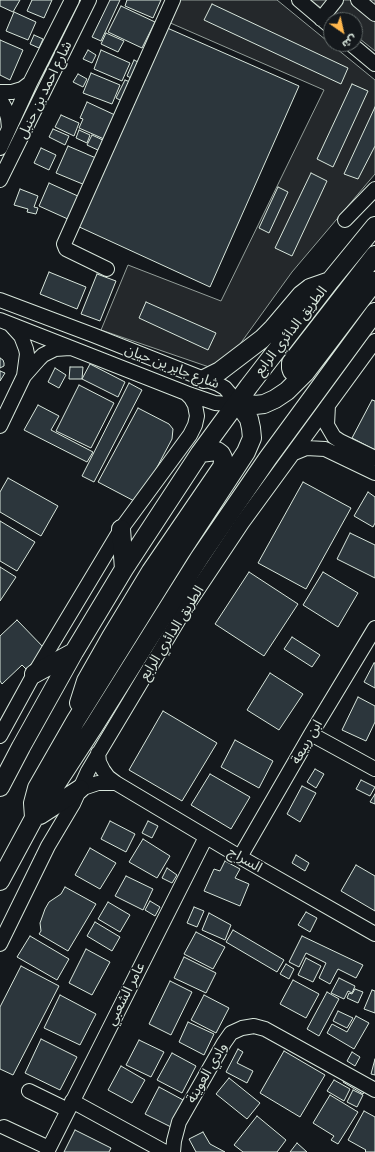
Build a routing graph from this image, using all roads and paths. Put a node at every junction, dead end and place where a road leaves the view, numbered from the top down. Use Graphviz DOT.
graph roads {
  1 [pos="72,0"];
  2 [pos="89,0"];
  3 [pos="173,0"];
  4 [pos="299,0"];
  5 [pos="336,0"];
  6 [pos="358,0"];
  7 [pos="331,12"];
  8 [pos="375,14"];
  9 [pos="323,20"];
  10 [pos="361,52"];
  11 [pos="375,64"];
  12 [pos="30,83"];
  13 [pos="0,92"];
  14 [pos="0,99"];
  15 [pos="9,128"];
  16 [pos="0,148"];
  17 [pos="0,180"];
  18 [pos="375,189"];
  19 [pos="344,220"];
  20 [pos="375,226"];
  21 [pos="375,255"];
  22 [pos="107,269"];
  23 [pos="330,281"];
  24 [pos="375,281"];
  25 [pos="2,299"];
  26 [pos="375,312"];
  27 [pos="5,322"];
  28 [pos="375,341"];
  29 [pos="72,348"];
  30 [pos="330,372"];
  31 [pos="305,373"];
  32 [pos="24,376"];
  33 [pos="204,380"];
  34 [pos="186,393"];
  35 [pos="237,402"];
  36 [pos="328,406"];
  37 [pos="0,426"];
  38 [pos="200,453"];
  39 [pos="294,453"];
  40 [pos="375,458"];
  41 [pos="375,473"];
  42 [pos="121,529"];
  43 [pos="124,569"];
  44 [pos="375,628"];
  45 [pos="74,652"];
  46 [pos="34,674"];
  47 [pos="76,720"];
  48 [pos="311,734"];
  49 [pos="0,736"];
  50 [pos="98,753"];
  51 [pos="375,769"];
  52 [pos="116,783"];
  53 [pos="0,787"];
  54 [pos="80,789"];
  55 [pos="34,818"];
  56 [pos="206,837"];
  57 [pos="240,857"];
  58 [pos="0,881"];
  59 [pos="375,934"];
  60 [pos="0,944"];
  61 [pos="375,1090"];
  62 [pos="29,1091"];
  63 [pos="70,1105"];
  64 [pos="4,1127"];
  65 [pos="48,1150"];
  66 [pos="165,1152"];
  67 [pos="173,1152"];
  1 -- 12 [label="street, شارع احمد بن حنبل"];
  2 -- 17 [label="street, شارع احمد بن حنبل"];
  3 -- 22 [label="street"];
  4 -- 9 [label="street"];
  5 -- 7 [label="street"];
  6 -- 8 [label="street"];
  10 -- 11 [label="street"];
  12 -- 13 [label="street"];
  12 -- 15 [label="street, شارع احمد بن حنبل"];
  14 -- 15 [label="street"];
  15 -- 16 [label="street, شارع احمد بن حنبل"];
  18 -- 19 [label="street"];
  20 -- 23 [label="main road, الطريق الدائري الرابع"];
  21 -- 31 [label="main road"];
  23 -- 33 [label="main road"];
  23 -- 35 [label="main road, الطريق الدائري الرابع"];
  24 -- 31 [label="main road"];
  25 -- 33 [label="street, شارع جابر بن حيان"];
  26 -- 30 [label="main road, الطريق الدائري الرابع"];
  27 -- 29 [label="street, شارع جابر بن حيان"];
  27 -- 32 [label="street"];
  28 -- 36 [label="street, الطريق الدائري الرابع"];
  29 -- 32 [label="street"];
  29 -- 34 [label="street, شارع جابر بن حيان"];
  30 -- 36 [label="street"];
  30 -- 55 [label="main road, الطريق الدائري الرابع"];
  31 -- 35 [label="main road"];
  32 -- 37 [label="street"];
  33 -- 35 [label="street, شارع جابر بن حيان"];
  34 -- 35 [label="street, شارع جابر بن حيان"];
  34 -- 42 [label="street"];
  35 -- 38 [label="main road, الطريق الدائري الرابع"];
  35 -- 47 [label="main road"];
  36 -- 39 [label="street, الطريق الدائري الرابع"];
  36 -- 40 [label="street"];
  38 -- 43 [label="main road, الطريق الدائري الرابع"];
  38 -- 47 [label="main road"];
  39 -- 41 [label="street"];
  39 -- 50 [label="street, الطريق الدائري الرابع"];
  42 -- 43 [label="main road"];
  42 -- 46 [label="street"];
  43 -- 45 [label="main road, الطريق الدائري الرابع"];
  44 -- 48 [label="street, ابن ربيعة"];
  45 -- 46 [label="main road"];
  45 -- 53 [label="main road, الطريق الدائري الرابع"];
  46 -- 49 [label="street"];
  47 -- 55 [label="main road"];
  48 -- 51 [label="street"];
  48 -- 57 [label="street, ابن ربيعة"];
  50 -- 52 [label="street, السراج"];
  50 -- 54 [label="street, الطريق الدائري الرابع"];
  52 -- 54 [label="street"];
  52 -- 56 [label="street, السراج"];
  54 -- 55 [label="main road"];
  54 -- 60 [label="street, الطريق الدائري الرابع"];
  55 -- 58 [label="main road, الطريق الدائري الرابع"];
  56 -- 57 [label="street, السراج"];
  56 -- 63 [label="street, عامر الشعبي"];
  57 -- 59 [label="street, السراج"];
  61 -- 67 [label="street, وادي العوينة"];
  62 -- 63 [label="street"];
  63 -- 65 [label="street, عامر الشعبي"];
  63 -- 66 [label="street"];
  64 -- 65 [label="street"];
}
